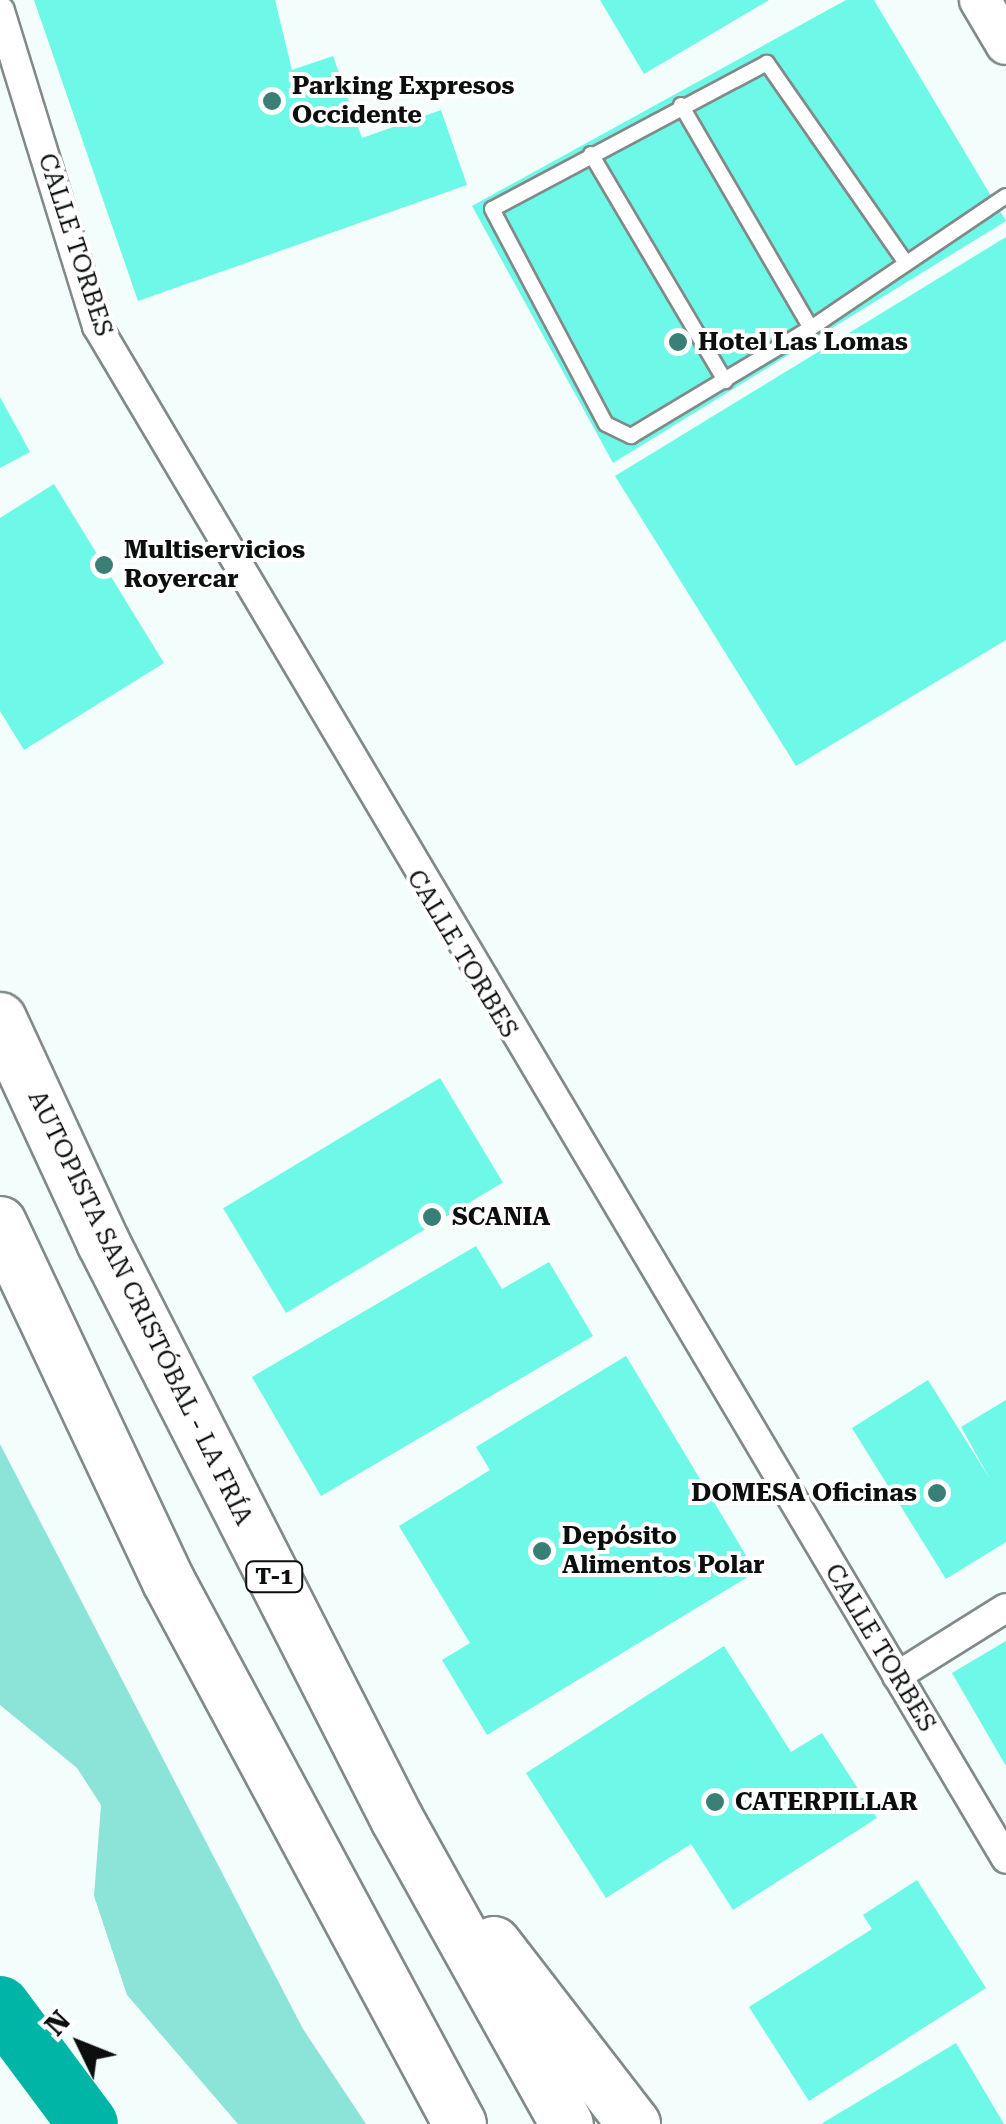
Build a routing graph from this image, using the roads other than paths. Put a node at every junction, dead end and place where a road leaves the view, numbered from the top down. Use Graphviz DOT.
graph roads {
  1 [pos="980,0"];
  2 [pos="0,11"];
  3 [pos="1006,44"];
  4 [pos="681,105"];
  5 [pos="591,154"];
  6 [pos="1006,196"];
  7 [pos="906,264"];
  8 [pos="811,328"];
  9 [pos="725,381"];
  10 [pos="0,1019"];
  11 [pos="0,1223"];
  12 [pos="1006,1608"];
  13 [pos="897,1676"];
  14 [pos="398,1819"];
  15 [pos="1006,1859"];
  16 [pos="460,2124"];
  17 [pos="567,2124"];
  18 [pos="634,2124"];
  1 -- 3 [label="main road"];
  2 -- 13 [label="street, CALLE TORBES"];
  4 -- 5 [label="lane"];
  4 -- 7 [label="lane"];
  4 -- 8 [label="lane"];
  5 -- 9 [label="lane"];
  5 -- 9 [label="lane"];
  6 -- 7 [label="lane"];
  7 -- 8 [label="lane"];
  8 -- 9 [label="lane"];
  10 -- 14 [label="highway, AUTOPISTA SAN CRISTÓBAL - LA FRÍA / T-1"];
  11 -- 16 [label="highway"];
  12 -- 13 [label="street"];
  13 -- 15 [label="street, CALLE TORBES"];
  14 -- 17 [label="highway, AUTOPISTA SAN CRISTÓBAL - LA FRÍA / T-1"];
  14 -- 18 [label="highway"];
}
